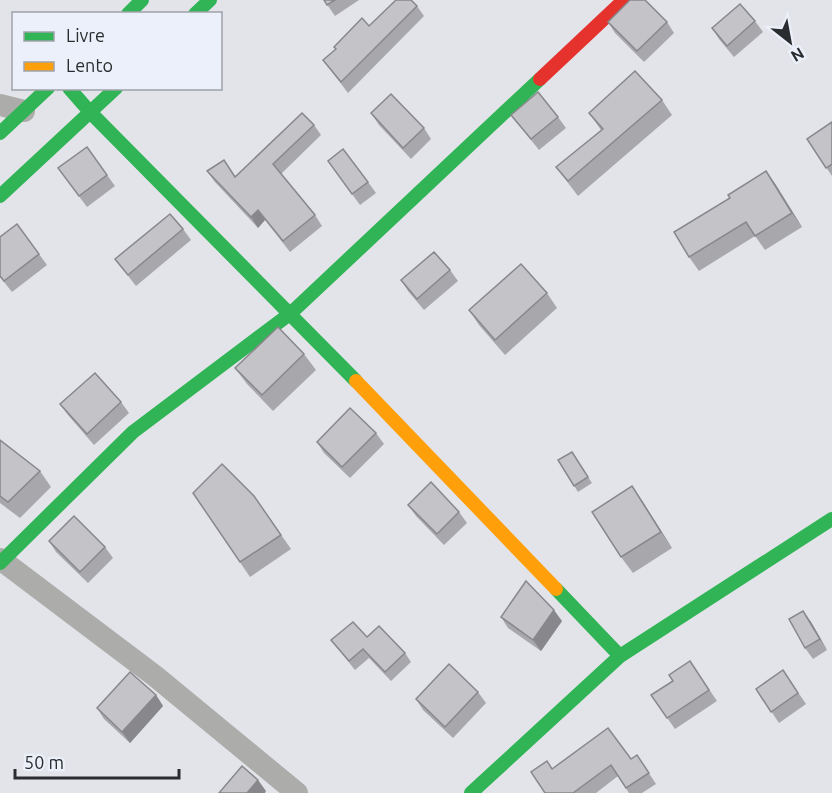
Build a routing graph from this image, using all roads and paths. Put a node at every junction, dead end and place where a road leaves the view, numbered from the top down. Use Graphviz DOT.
graph roads {
  1 [pos="142,0"];
  2 [pos="210,0"];
  3 [pos="624,0"];
  4 [pos="130,12"];
  5 [pos="197,12"];
  6 [pos="46,90"];
  7 [pos="71,90"];
  8 [pos="114,90"];
  9 [pos="0,105"];
  10 [pos="24,111"];
  11 [pos="90,112"];
  12 [pos="0,133"];
  13 [pos="0,196"];
  14 [pos="291,313"];
  15 [pos="832,519"];
  16 [pos="1,561"];
  17 [pos="620,656"];
  18 [pos="297,793"];
  19 [pos="471,793"];
  1 -- 4 [label="street"];
  2 -- 5 [label="street"];
  3 -- 14 [label="street"];
  6 -- 10 [label="street"];
  7 -- 11 [label="street"];
  8 -- 11 [label="street"];
  9 -- 10 [label="street"];
  10 -- 12 [label="street"];
  11 -- 13 [label="street"];
  11 -- 14 [label="street"];
  14 -- 16 [label="street"];
  14 -- 17 [label="street"];
  15 -- 17 [label="street"];
  16 -- 18 [label="street"];
  17 -- 19 [label="street"];
}
